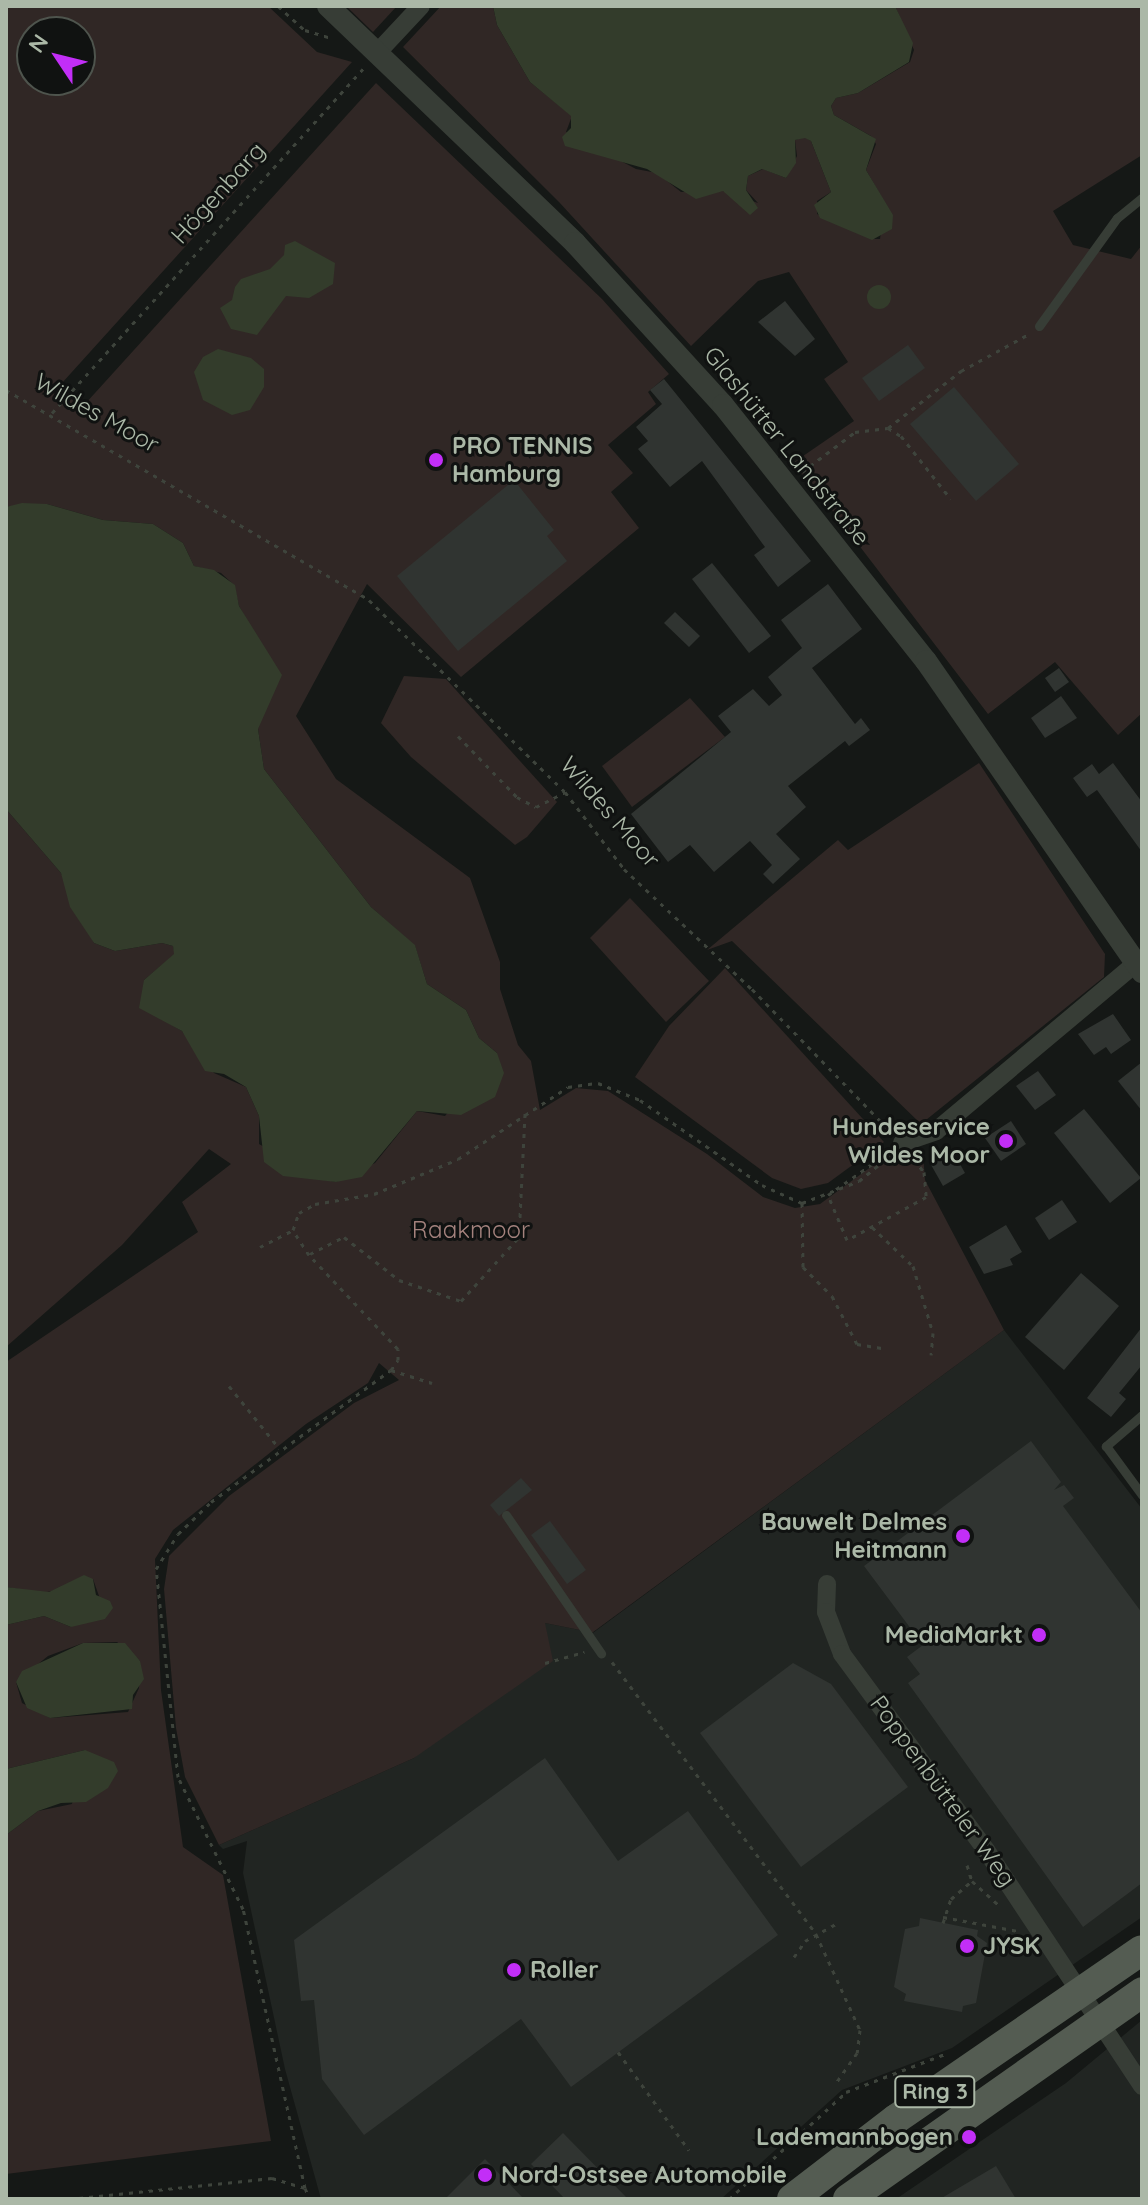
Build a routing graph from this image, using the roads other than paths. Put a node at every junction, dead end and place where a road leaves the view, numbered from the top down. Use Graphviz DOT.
graph roads {
  1 [pos="328,6"];
  2 [pos="421,6"];
  3 [pos="377,53"];
  4 [pos="1142,198"];
  5 [pos="1039,326"];
  6 [pos="1137,959"];
  7 [pos="902,1143"];
  8 [pos="1142,1415"];
  9 [pos="1142,1495"];
  10 [pos="506,1515"];
  11 [pos="827,1584"];
  12 [pos="601,1653"];
  13 [pos="1142,1950"];
  14 [pos="1082,1991"];
  15 [pos="1142,1992"];
  16 [pos="1101,2020"];
  17 [pos="1142,2086"];
  18 [pos="900,2141"];
  19 [pos="792,2199"];
  20 [pos="848,2199"];
  1 -- 3 [label="street, Glashütter Landstraße"];
  2 -- 3 [label="street"];
  3 -- 6 [label="street, Glashütter Landstraße"];
  4 -- 5 [label="lane"];
  6 -- 7 [label="street"];
  8 -- 9 [label="lane"];
  10 -- 12 [label="lane"];
  11 -- 14 [label="street, Poppenbütteler Weg"];
  13 -- 14 [label="main road, Ring 3"];
  14 -- 16 [label="street"];
  14 -- 18 [label="main road, Ring 3"];
  15 -- 16 [label="main road, Ring 3"];
  16 -- 17 [label="street"];
  16 -- 18 [label="main road, Ring 3"];
  18 -- 19 [label="main road, Ring 3"];
  18 -- 20 [label="main road, Ring 3"];
}
